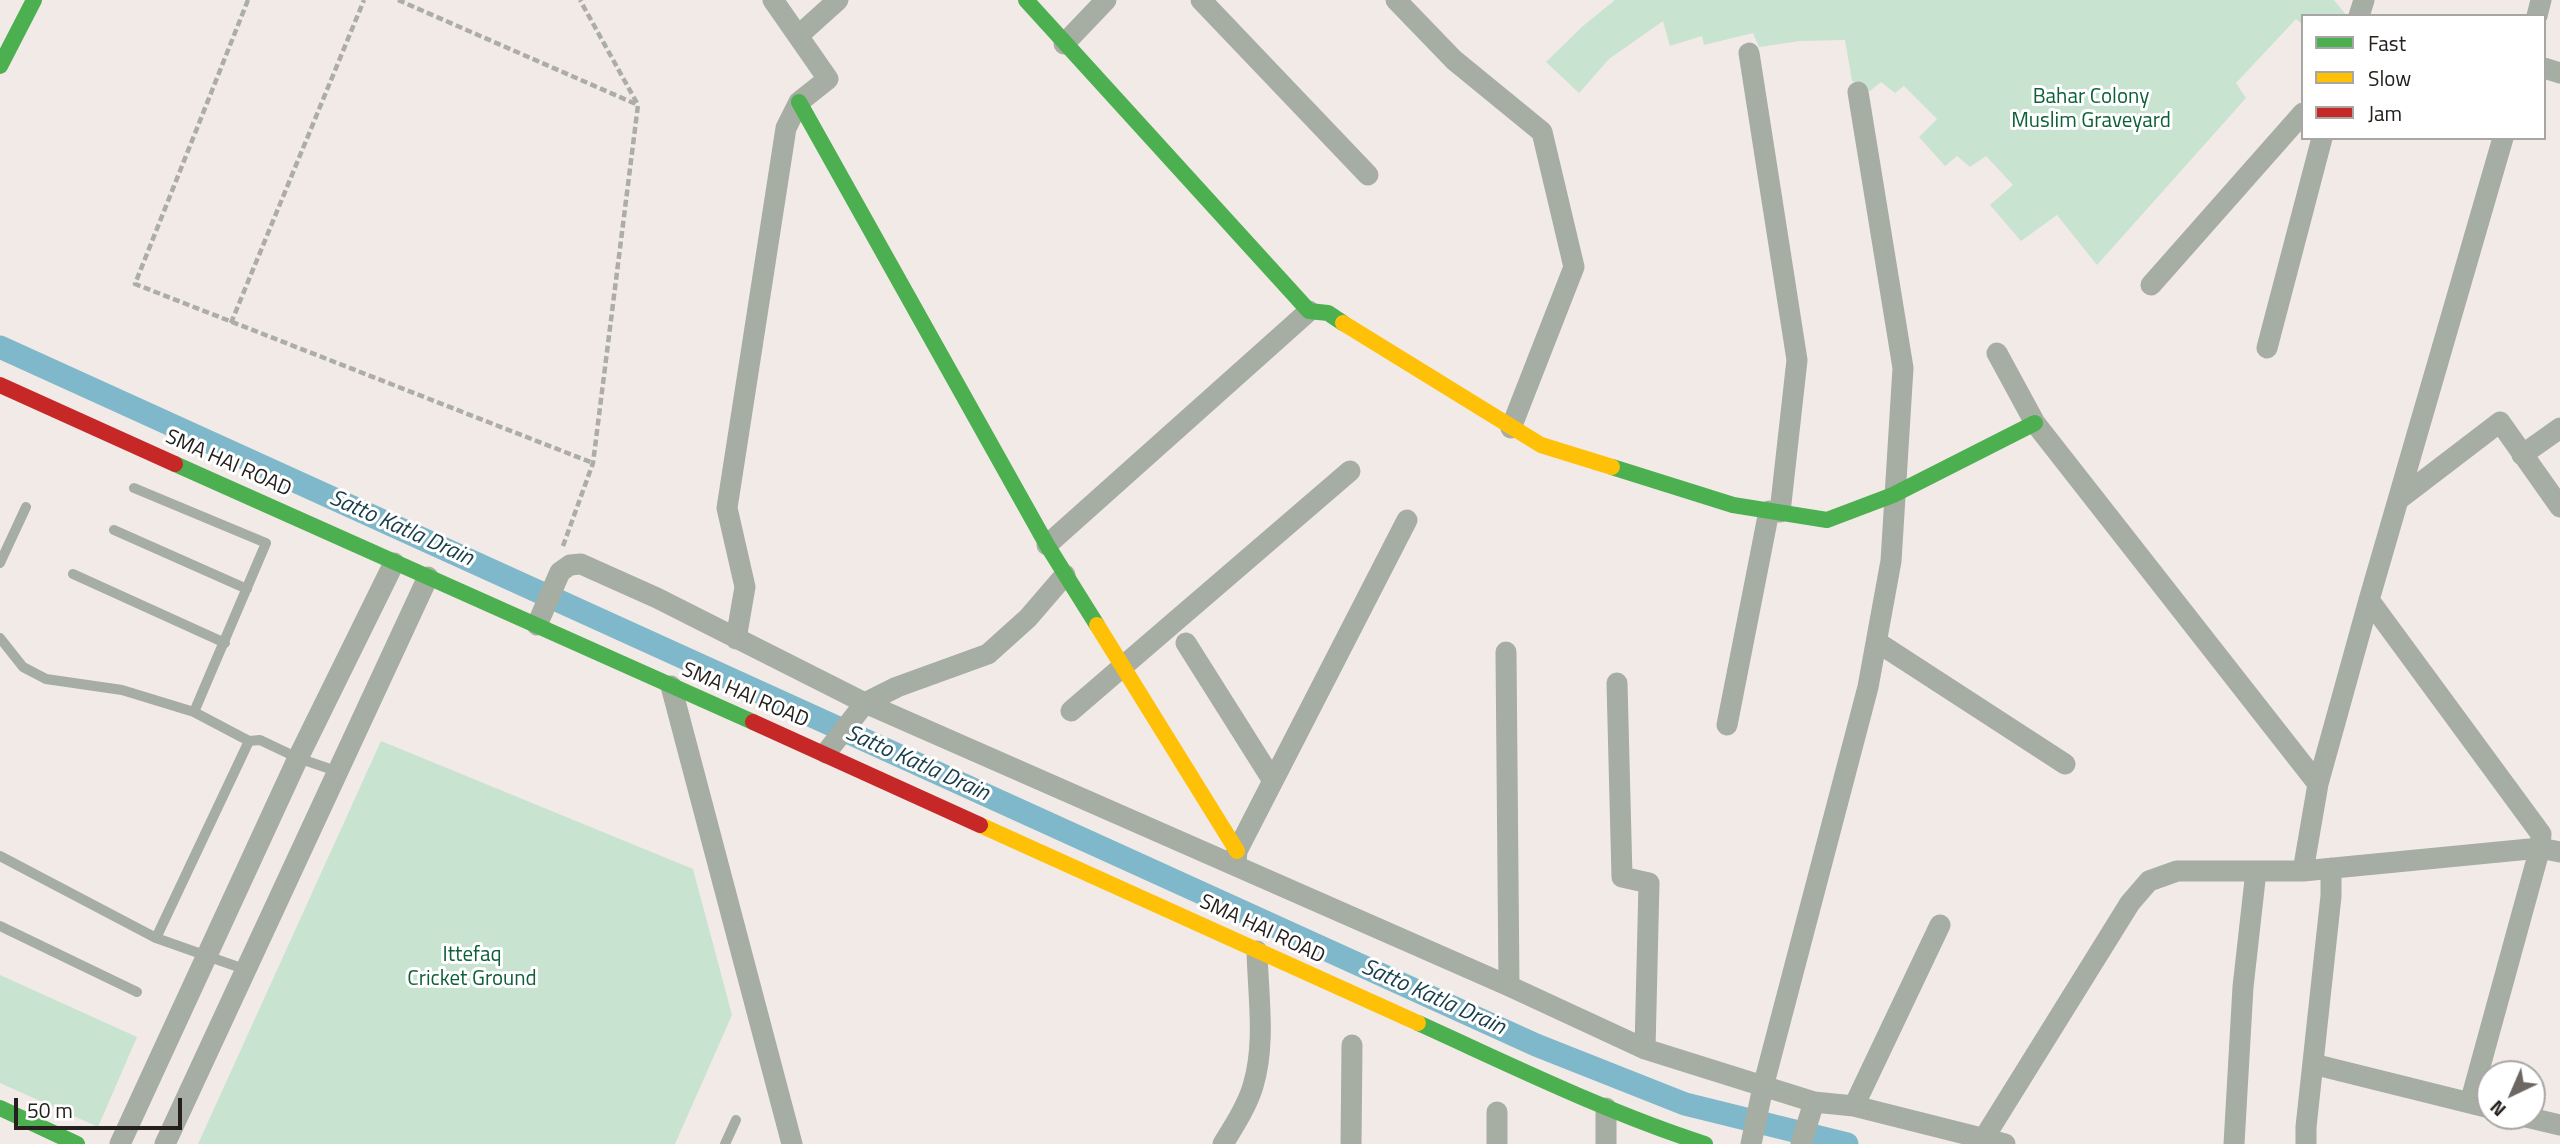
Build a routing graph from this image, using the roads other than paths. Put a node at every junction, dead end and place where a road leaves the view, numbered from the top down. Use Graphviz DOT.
graph roads {
  1 [pos="34,0"];
  2 [pos="773,0"];
  3 [pos="838,0"];
  4 [pos="1026,0"];
  5 [pos="1106,0"];
  6 [pos="1201,0"];
  7 [pos="1396,0"];
  8 [pos="798,36"];
  9 [pos="1064,44"];
  10 [pos="1749,53"];
  11 [pos="0,66"];
  12 [pos="1858,92"];
  13 [pos="799,103"];
  14 [pos="2301,115"];
  15 [pos="2321,140"];
  16 [pos="2502,140"];
  17 [pos="1368,175"];
  18 [pos="2151,285"];
  19 [pos="1309,311"];
  20 [pos="2267,348"];
  21 [pos="1997,353"];
  22 [pos="0,385"];
  23 [pos="2035,423"];
  24 [pos="1511,428"];
  25 [pos="2560,428"];
  26 [pos="2522,455"];
  27 [pos="1350,471"];
  28 [pos="134,488"];
  29 [pos="1893,495"];
  30 [pos="2398,500"];
  31 [pos="26,507"];
  32 [pos="2560,507"];
  33 [pos="1774,512"];
  34 [pos="1407,520"];
  35 [pos="114,530"];
  36 [pos="1047,545"];
  37 [pos="0,563"];
  38 [pos="394,563"];
  39 [pos="73,574"];
  40 [pos="1065,575"];
  41 [pos="428,577"];
  42 [pos="247,589"];
  43 [pos="2369,600"];
  44 [pos="540,620"];
  45 [pos="0,638"];
  46 [pos="736,639"];
  47 [pos="1877,642"];
  48 [pos="225,643"];
  49 [pos="1186,643"];
  50 [pos="1506,652"];
  51 [pos="1122,666"];
  52 [pos="1617,683"];
  53 [pos="671,686"];
  54 [pos="860,709"];
  55 [pos="1071,711"];
  56 [pos="194,712"];
  57 [pos="1727,725"];
  58 [pos="249,741"];
  59 [pos="830,748"];
  60 [pos="298,758"];
  61 [pos="2065,764"];
  62 [pos="336,771"];
  63 [pos="1273,781"];
  64 [pos="2318,785"];
  65 [pos="2550,850"];
  66 [pos="0,856"];
  67 [pos="1236,859"];
  68 [pos="2331,868"];
  69 [pos="2256,871"];
  70 [pos="2303,871"];
  71 [pos="1940,925"];
  72 [pos="0,926"];
  73 [pos="156,938"];
  74 [pos="1257,951"];
  75 [pos="207,957"];
  76 [pos="244,969"];
  77 [pos="1509,986"];
  78 [pos="137,992"];
  79 [pos="1352,1045"];
  80 [pos="1644,1049"];
  81 [pos="2493,1060"];
  82 [pos="2313,1064"];
  83 [pos="1761,1096"];
  84 [pos="1814,1102"];
  85 [pos="1854,1105"];
  86 [pos="2476,1105"];
  87 [pos="0,1108"];
  88 [pos="1606,1108"];
  89 [pos="1497,1112"];
  90 [pos="736,1119"];
  91 [pos="1984,1138"];
  92 [pos="77,1144"];
  93 [pos="120,1144"];
  94 [pos="165,1144"];
  95 [pos="725,1144"];
  96 [pos="792,1144"];
  97 [pos="1223,1144"];
  98 [pos="1351,1144"];
  99 [pos="1497,1144"];
  100 [pos="1606,1144"];
  101 [pos="1705,1144"];
  102 [pos="1751,1144"];
  103 [pos="1801,1144"];
  104 [pos="2005,1144"];
  105 [pos="2234,1144"];
  106 [pos="2306,1144"];
  1 -- 11 [label="street"];
  2 -- 8 [label="street"];
  3 -- 8 [label="street"];
  4 -- 9 [label="street"];
  5 -- 9 [label="street"];
  6 -- 17 [label="street"];
  7 -- 24 [label="street"];
  8 -- 13 [label="street"];
  9 -- 19 [label="street"];
  10 -- 33 [label="street"];
  12 -- 29 [label="street"];
  13 -- 36 [label="street"];
  13 -- 46 [label="street"];
  14 -- 18 [label="street"];
  15 -- 20 [label="street"];
  16 -- 30 [label="street"];
  19 -- 24 [label="street"];
  19 -- 36 [label="street"];
  21 -- 23 [label="street"];
  22 -- 38 [label="street, SMA HAI ROAD"];
  23 -- 29 [label="street"];
  23 -- 64 [label="street"];
  24 -- 33 [label="street"];
  25 -- 26 [label="street"];
  26 -- 30 [label="street"];
  26 -- 32 [label="street"];
  27 -- 51 [label="street"];
  28 -- 42 [label="lane"];
  29 -- 33 [label="street"];
  29 -- 47 [label="street"];
  30 -- 43 [label="street"];
  31 -- 37 [label="lane"];
  33 -- 57 [label="street"];
  34 -- 63 [label="street"];
  35 -- 42 [label="lane"];
  36 -- 40 [label="street"];
  38 -- 41 [label="street, SMA HAI ROAD"];
  38 -- 60 [label="street"];
  39 -- 48 [label="lane"];
  40 -- 51 [label="street"];
  40 -- 54 [label="street"];
  41 -- 44 [label="street, SMA HAI ROAD"];
  41 -- 62 [label="street"];
  42 -- 48 [label="lane"];
  43 -- 64 [label="street"];
  43 -- 65 [label="street"];
  44 -- 46 [label="street"];
  44 -- 53 [label="street, SMA HAI ROAD"];
  45 -- 56 [label="lane"];
  46 -- 54 [label="street"];
  47 -- 61 [label="street"];
  47 -- 83 [label="street"];
  48 -- 56 [label="lane"];
  49 -- 63 [label="street"];
  50 -- 77 [label="street"];
  51 -- 55 [label="street"];
  51 -- 67 [label="street"];
  52 -- 80 [label="street"];
  53 -- 59 [label="street, SMA HAI ROAD"];
  53 -- 96 [label="street"];
  54 -- 59 [label="street"];
  54 -- 67 [label="street"];
  56 -- 58 [label="lane"];
  58 -- 60 [label="lane"];
  58 -- 73 [label="lane"];
  59 -- 74 [label="street, SMA HAI ROAD"];
  60 -- 62 [label="lane"];
  60 -- 75 [label="street"];
  62 -- 76 [label="street"];
  63 -- 67 [label="street"];
  64 -- 70 [label="street"];
  65 -- 68 [label="street"];
  65 -- 81 [label="street"];
  66 -- 73 [label="lane"];
  67 -- 77 [label="street"];
  68 -- 70 [label="street"];
  68 -- 82 [label="street"];
  69 -- 70 [label="street"];
  69 -- 91 [label="street"];
  69 -- 105 [label="street"];
  71 -- 85 [label="street"];
  72 -- 78 [label="lane"];
  73 -- 75 [label="lane"];
  74 -- 88 [label="street, SMA HAI ROAD"];
  74 -- 97 [label="street"];
  75 -- 76 [label="lane"];
  75 -- 93 [label="street"];
  76 -- 94 [label="street"];
  77 -- 80 [label="street"];
  79 -- 98 [label="street"];
  80 -- 83 [label="street"];
  82 -- 86 [label="street"];
  82 -- 106 [label="street"];
  83 -- 84 [label="street"];
  83 -- 102 [label="street"];
  84 -- 85 [label="street"];
  84 -- 103 [label="street"];
  85 -- 91 [label="street"];
  87 -- 92 [label="street"];
  88 -- 100 [label="street"];
  88 -- 101 [label="street, SMA HAI ROAD"];
  89 -- 99 [label="street"];
  90 -- 95 [label="lane"];
  91 -- 104 [label="street"];
}
